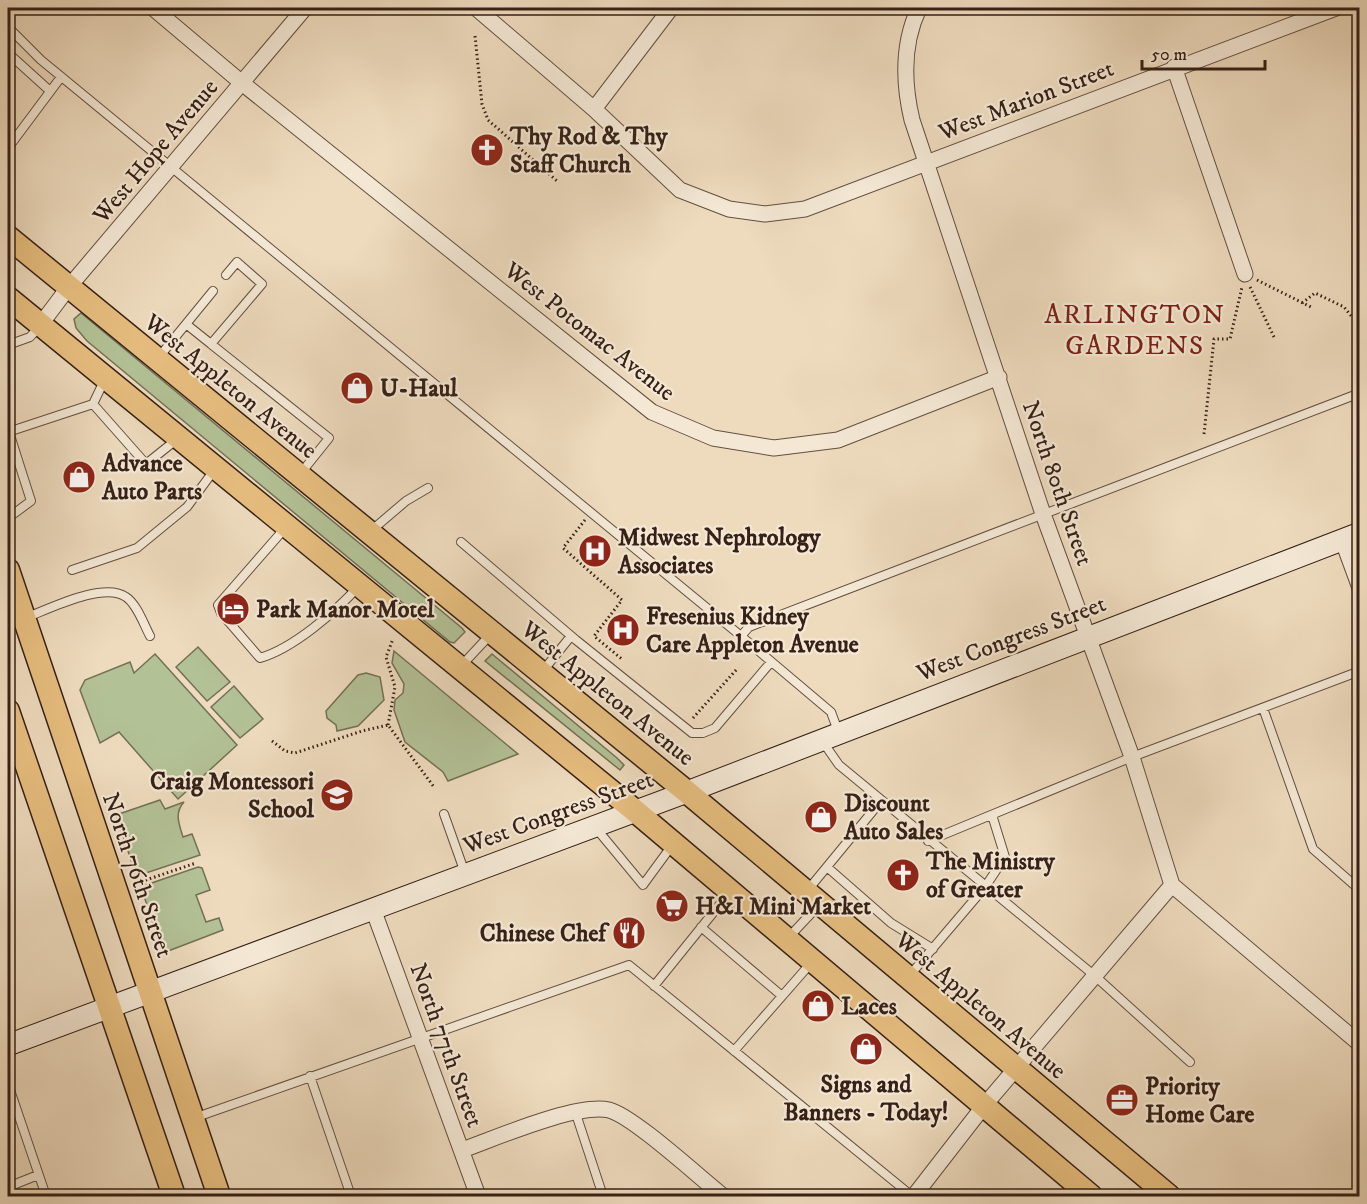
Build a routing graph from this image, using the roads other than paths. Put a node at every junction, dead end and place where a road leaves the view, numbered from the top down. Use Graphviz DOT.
graph roads {
  1 [pos="153,8"];
  2 [pos="305,8"];
  3 [pos="476,8"];
  4 [pos="671,8"];
  5 [pos="919,8"];
  6 [pos="1336,8"];
  7 [pos="8,27"];
  8 [pos="8,53"];
  9 [pos="1174,67"];
  10 [pos="61,77"];
  11 [pos="242,83"];
  12 [pos="50,92"];
  13 [pos="594,110"];
  14 [pos="8,148"];
  15 [pos="926,164"];
  16 [pos="172,166"];
  17 [pos="8,237"];
  18 [pos="1245,274"];
  19 [pos="226,275"];
  20 [pos="68,288"];
  21 [pos="213,291"];
  22 [pos="8,298"];
  23 [pos="41,324"];
  24 [pos="186,324"];
  25 [pos="211,344"];
  26 [pos="8,345"];
  27 [pos="157,360"];
  28 [pos="106,377"];
  29 [pos="999,377"];
  30 [pos="1359,393"];
  31 [pos="93,404"];
  32 [pos="8,432"];
  33 [pos="179,437"];
  34 [pos="216,468"];
  35 [pos="299,476"];
  36 [pos="428,488"];
  37 [pos="1043,514"];
  38 [pos="8,518"];
  39 [pos="287,526"];
  40 [pos="369,533"];
  41 [pos="1351,536"];
  42 [pos="461,542"];
  43 [pos="8,570"];
  44 [pos="72,570"];
  45 [pos="359,585"];
  46 [pos="1359,588"];
  47 [pos="24,618"];
  48 [pos="492,633"];
  49 [pos="150,636"];
  50 [pos="571,636"];
  51 [pos="741,636"];
  52 [pos="1089,636"];
  53 [pos="771,662"];
  54 [pos="460,668"];
  55 [pos="1359,671"];
  56 [pos="541,673"];
  57 [pos="1263,708"];
  58 [pos="8,711"];
  59 [pos="830,735"];
  60 [pos="1132,757"];
  61 [pos="687,792"];
  62 [pos="881,801"];
  63 [pos="634,810"];
  64 [pos="444,814"];
  65 [pos="992,815"];
  66 [pos="594,826"];
  67 [pos="928,841"];
  68 [pos="674,844"];
  69 [pos="827,867"];
  70 [pos="465,874"];
  71 [pos="1172,885"];
  72 [pos="985,887"];
  73 [pos="1359,890"];
  74 [pos="730,892"];
  75 [pos="813,898"];
  76 [pos="373,909"];
  77 [pos="701,927"];
  78 [pos="787,940"];
  79 [pos="933,949"];
  80 [pos="812,962"];
  81 [pos="1095,976"];
  82 [pos="908,978"];
  83 [pos="654,986"];
  84 [pos="149,992"];
  85 [pos="782,996"];
  86 [pos="109,1007"];
  87 [pos="421,1038"];
  88 [pos="1359,1044"];
  89 [pos="8,1045"];
  90 [pos="734,1051"];
  91 [pos="1190,1062"];
  92 [pos="1015,1069"];
  93 [pos="310,1077"];
  94 [pos="8,1084"];
  95 [pos="983,1107"];
  96 [pos="575,1111"];
  97 [pos="192,1118"];
  98 [pos="462,1150"];
  99 [pos="38,1175"];
  100 [pos="8,1187"];
  101 [pos="1082,1192"];
  102 [pos="46,1197"];
  103 [pos="174,1197"];
  104 [pos="219,1197"];
  105 [pos="351,1197"];
  106 [pos="478,1197"];
  107 [pos="603,1197"];
  108 [pos="723,1197"];
  109 [pos="913,1197"];
  110 [pos="1169,1197"];
  1 -- 11 [label="street"];
  2 -- 11 [label="street, West Hope Avenue"];
  3 -- 13 [label="street, West Marion Street"];
  4 -- 13 [label="street"];
  5 -- 15 [label="street, North 80th Street"];
  6 -- 9 [label="street, West Marion Street"];
  7 -- 10 [label="lane"];
  8 -- 12 [label="lane"];
  9 -- 15 [label="street, West Marion Street"];
  9 -- 18 [label="street"];
  10 -- 12 [label="lane"];
  10 -- 16 [label="lane"];
  11 -- 16 [label="street, West Hope Avenue"];
  11 -- 29 [label="street, West Potomac Avenue"];
  12 -- 14 [label="lane"];
  13 -- 15 [label="street, West Marion Street"];
  15 -- 29 [label="street, North 80th Street"];
  16 -- 20 [label="street, West Hope Avenue"];
  16 -- 51 [label="lane"];
  17 -- 20 [label="main road, West Appleton Avenue"];
  19 -- 25 [label="lane"];
  20 -- 23 [label="street, West Hope Avenue"];
  20 -- 27 [label="main road, West Appleton Avenue"];
  21 -- 24 [label="lane"];
  22 -- 23 [label="main road"];
  23 -- 26 [label="lane"];
  23 -- 28 [label="main road"];
  24 -- 25 [label="lane"];
  24 -- 27 [label="lane"];
  25 -- 35 [label="lane"];
  27 -- 35 [label="main road, West Appleton Avenue"];
  28 -- 31 [label="lane"];
  28 -- 33 [label="main road"];
  29 -- 37 [label="street, North 80th Street"];
  30 -- 37 [label="lane"];
  31 -- 32 [label="lane"];
  31 -- 33 [label="lane"];
  32 -- 38 [label="lane"];
  33 -- 34 [label="main road"];
  34 -- 39 [label="main road"];
  34 -- 44 [label="lane"];
  35 -- 40 [label="main road, West Appleton Avenue"];
  36 -- 40 [label="lane"];
  37 -- 51 [label="lane"];
  37 -- 52 [label="street, North 80th Street"];
  39 -- 45 [label="main road"];
  39 -- 45 [label="lane"];
  40 -- 48 [label="main road, West Appleton Avenue"];
  41 -- 46 [label="street"];
  41 -- 52 [label="street, West Congress Street"];
  42 -- 50 [label="lane"];
  43 -- 47 [label="main road, North 76th Street"];
  45 -- 54 [label="main road"];
  47 -- 49 [label="lane"];
  47 -- 84 [label="main road, North 76th Street"];
  48 -- 54 [label="lane"];
  48 -- 56 [label="main road, West Appleton Avenue"];
  50 -- 53 [label="lane"];
  50 -- 56 [label="lane"];
  51 -- 53 [label="lane"];
  52 -- 59 [label="street, West Congress Street"];
  52 -- 60 [label="street, North 80th Street"];
  53 -- 59 [label="lane"];
  54 -- 63 [label="main road"];
  55 -- 57 [label="lane"];
  56 -- 61 [label="main road, West Appleton Avenue"];
  57 -- 60 [label="lane"];
  57 -- 73 [label="lane"];
  58 -- 86 [label="main road"];
  59 -- 61 [label="street, West Congress Street"];
  59 -- 62 [label="lane"];
  60 -- 65 [label="lane"];
  60 -- 71 [label="street, North 80th Street"];
  61 -- 63 [label="street, West Congress Street"];
  61 -- 75 [label="main road, West Appleton Avenue"];
  62 -- 67 [label="lane"];
  62 -- 69 [label="lane"];
  63 -- 66 [label="street, West Congress Street"];
  63 -- 68 [label="main road"];
  64 -- 70 [label="lane"];
  65 -- 67 [label="lane"];
  65 -- 72 [label="lane"];
  66 -- 68 [label="lane"];
  66 -- 70 [label="street, West Congress Street"];
  67 -- 72 [label="lane"];
  68 -- 74 [label="main road"];
  69 -- 75 [label="lane"];
  69 -- 79 [label="lane"];
  70 -- 76 [label="street, West Congress Street"];
  71 -- 81 [label="street"];
  71 -- 88 [label="street"];
  72 -- 79 [label="lane"];
  72 -- 81 [label="lane"];
  74 -- 77 [label="lane"];
  74 -- 78 [label="main road"];
  75 -- 78 [label="lane"];
  75 -- 82 [label="main road, West Appleton Avenue"];
  76 -- 84 [label="street, West Congress Street"];
  76 -- 87 [label="street, North 77th Street"];
  77 -- 83 [label="lane"];
  77 -- 85 [label="lane"];
  78 -- 80 [label="main road"];
  79 -- 82 [label="lane"];
  80 -- 85 [label="lane"];
  80 -- 95 [label="main road"];
  81 -- 91 [label="lane"];
  81 -- 92 [label="street"];
  82 -- 92 [label="main road, West Appleton Avenue"];
  83 -- 87 [label="lane"];
  83 -- 90 [label="lane"];
  84 -- 86 [label="street, West Congress Street"];
  84 -- 97 [label="main road, North 76th Street"];
  85 -- 90 [label="lane"];
  86 -- 89 [label="street, West Congress Street"];
  86 -- 103 [label="main road"];
  87 -- 93 [label="lane"];
  87 -- 98 [label="street, North 77th Street"];
  90 -- 109 [label="lane"];
  92 -- 95 [label="street"];
  92 -- 110 [label="main road, West Appleton Avenue"];
  93 -- 97 [label="lane"];
  93 -- 105 [label="lane"];
  94 -- 99 [label="lane"];
  95 -- 101 [label="main road"];
  95 -- 109 [label="street"];
  96 -- 98 [label="street"];
  96 -- 107 [label="lane"];
  96 -- 108 [label="street"];
  97 -- 104 [label="main road, North 76th Street"];
  98 -- 106 [label="street, North 77th Street"];
  99 -- 100 [label="lane"];
  99 -- 102 [label="lane"];
}
